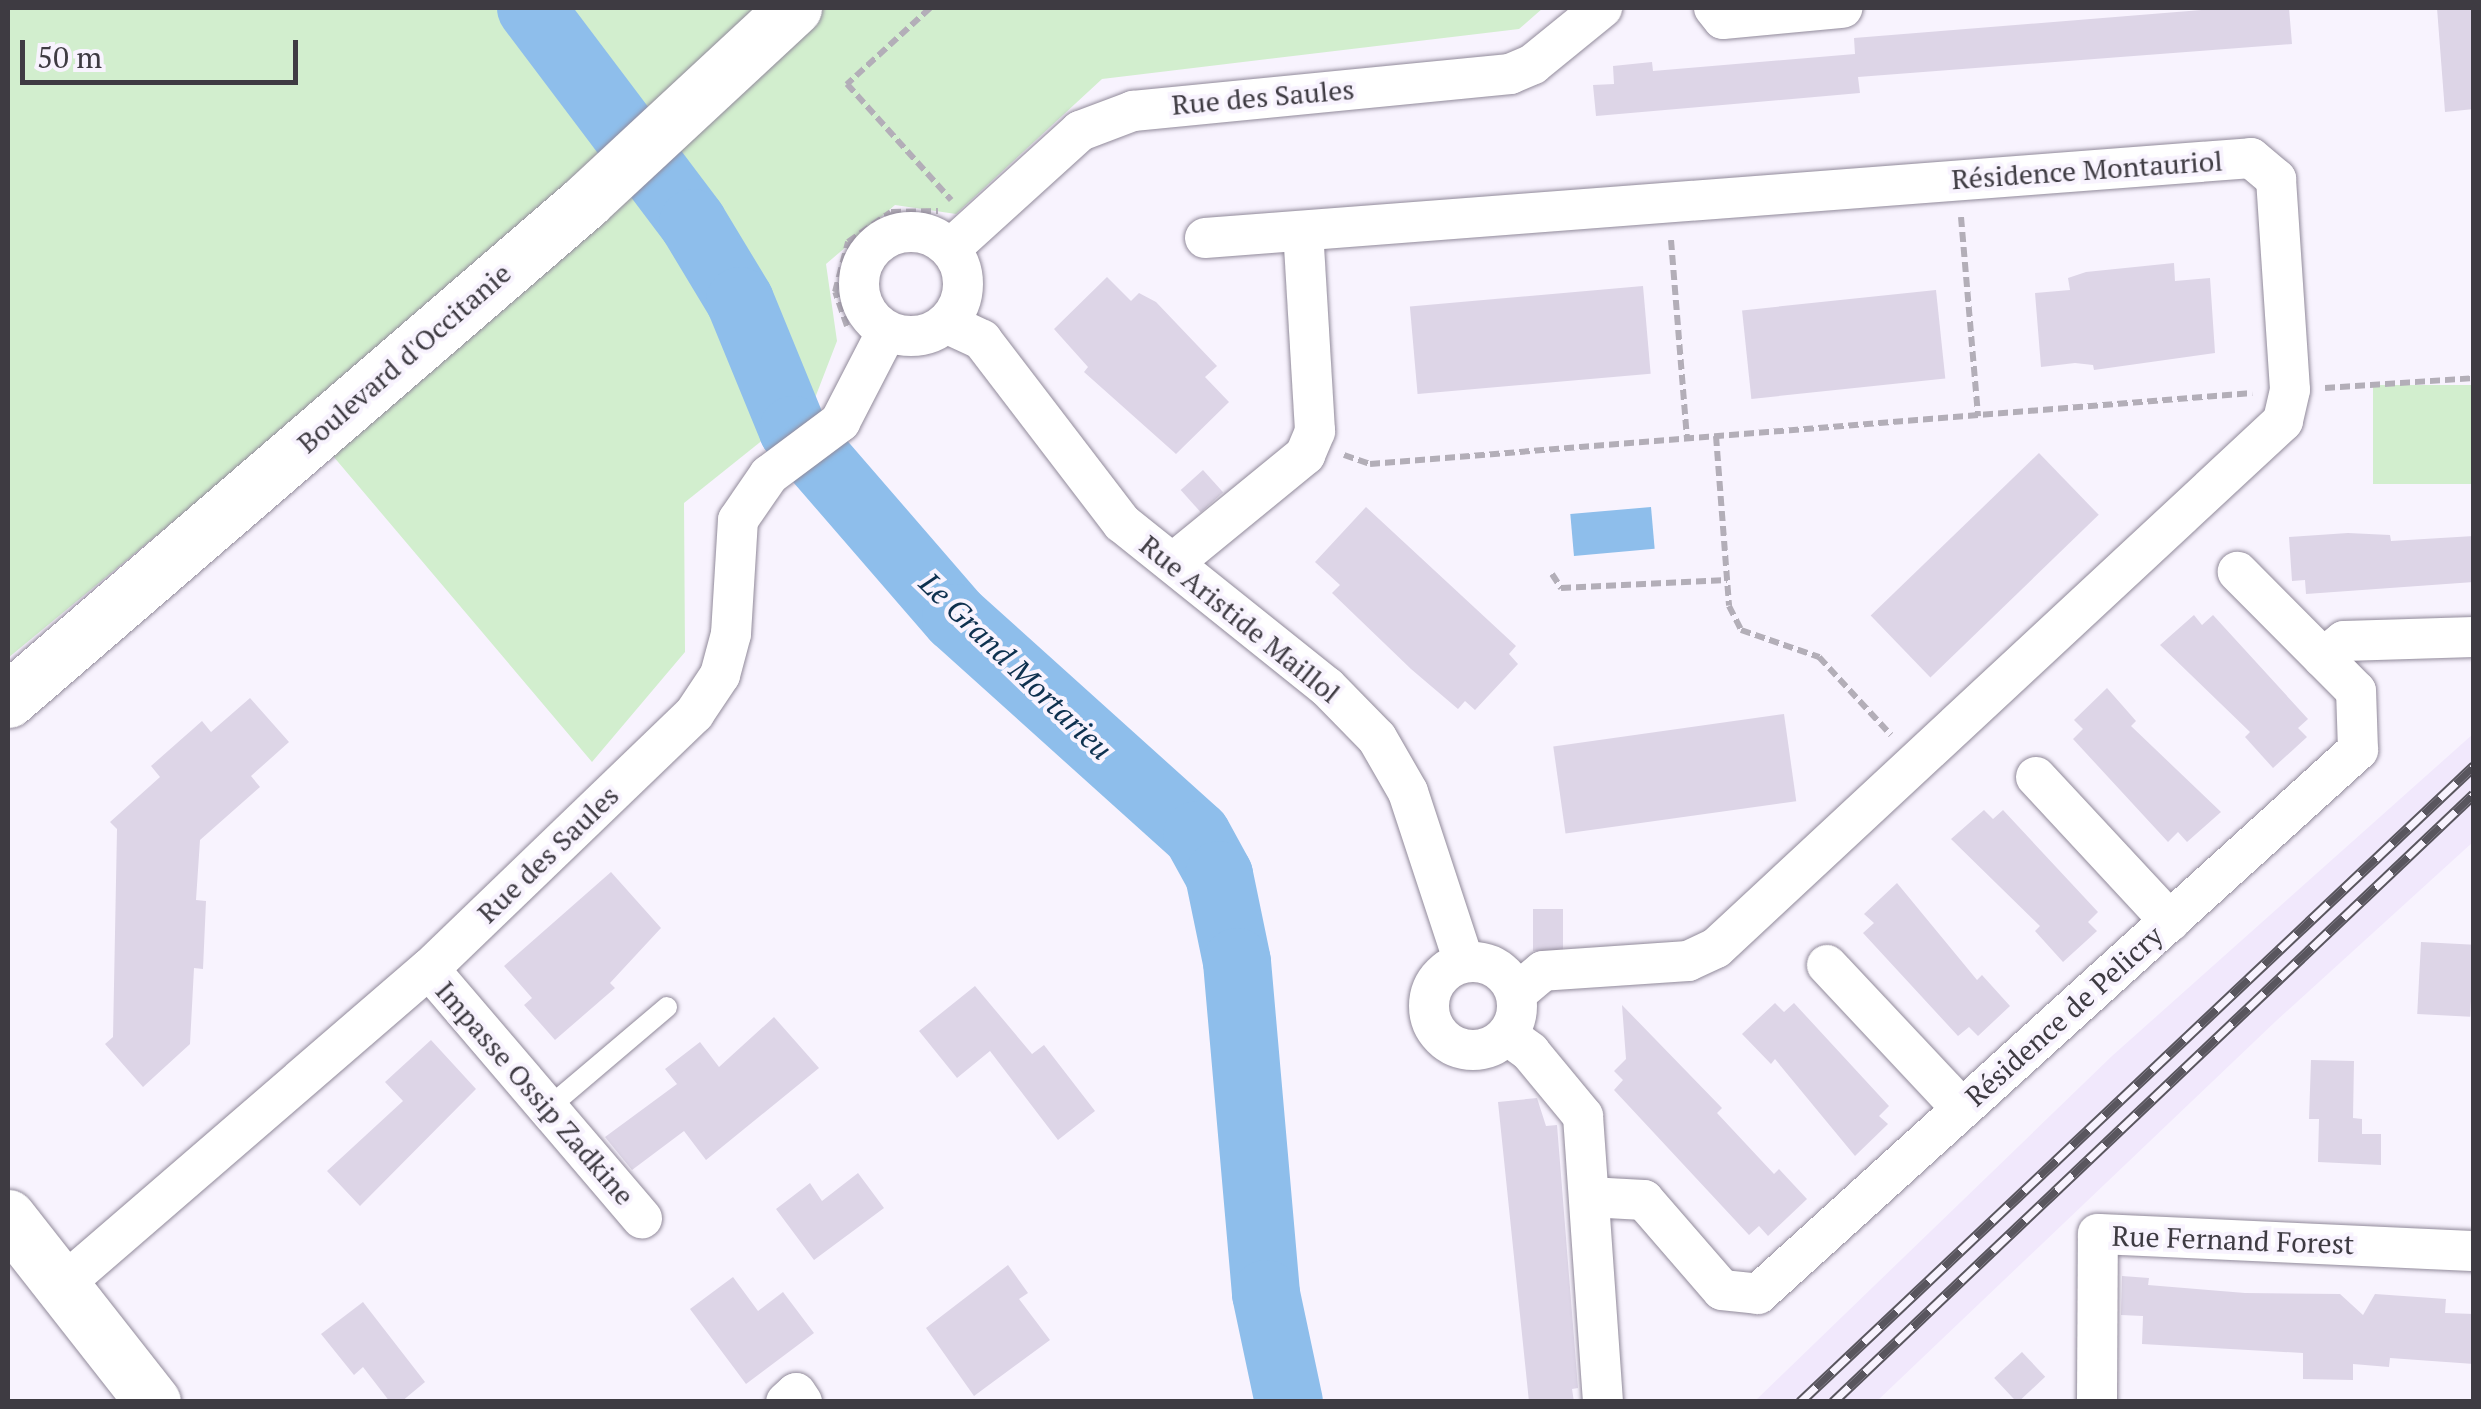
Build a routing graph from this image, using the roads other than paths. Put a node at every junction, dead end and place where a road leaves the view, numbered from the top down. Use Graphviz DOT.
graph roads {
  1 [pos="794,8"];
  2 [pos="1602,8"];
  3 [pos="1714,8"];
  4 [pos="1842,8"];
  5 [pos="1303,231"];
  6 [pos="1205,238"];
  7 [pos="950,249"];
  8 [pos="946,324"];
  9 [pos="887,331"];
  10 [pos="1173,564"];
  11 [pos="2238,572"];
  12 [pos="2474,637"];
  13 [pos="2323,658"];
  14 [pos="8,700"];
  15 [pos="2036,777"];
  16 [pos="2170,921"];
  17 [pos="1464,962"];
  18 [pos="1827,966"];
  19 [pos="428,969"];
  20 [pos="1516,994"];
  21 [pos="667,1007"];
  22 [pos="1507,1035"];
  23 [pos="548,1108"];
  24 [pos="1962,1109"];
  25 [pos="1588,1197"];
  26 [pos="8,1217"];
  27 [pos="642,1218"];
  28 [pos="2474,1250"];
  29 [pos="60,1287"];
  30 [pos="153,1402"];
  31 [pos="786,1402"];
  32 [pos="802,1402"];
  33 [pos="1603,1402"];
  34 [pos="2097,1402"];
  1 -- 14 [label="main road, Boulevard d'Occitanie"];
  2 -- 7 [label="street, Rue des Saules"];
  3 -- 4 [label="street"];
  5 -- 6 [label="street, Résidence Montauriol"];
  5 -- 10 [label="street"];
  5 -- 20 [label="street, Résidence Montauriol"];
  7 -- 8 [label="street"];
  7 -- 9 [label="street"];
  8 -- 9 [label="street"];
  8 -- 10 [label="street, Rue Aristide Maillol"];
  9 -- 19 [label="street, Rue des Saules"];
  10 -- 17 [label="street, Rue Aristide Maillol"];
  11 -- 13 [label="street, Résidence de Pelicry"];
  12 -- 13 [label="street"];
  13 -- 16 [label="street, Résidence de Pelicry"];
  15 -- 16 [label="street"];
  16 -- 24 [label="street, Résidence de Pelicry"];
  17 -- 20 [label="street"];
  17 -- 22 [label="street"];
  18 -- 24 [label="street"];
  19 -- 23 [label="street, Impasse Ossip Zadkine"];
  19 -- 29 [label="street, Rue des Saules"];
  20 -- 22 [label="street"];
  21 -- 23 [label="lane"];
  22 -- 25 [label="street"];
  23 -- 27 [label="street, Impasse Ossip Zadkine"];
  24 -- 25 [label="street, Résidence de Pelicry"];
  25 -- 33 [label="street"];
  26 -- 29 [label="main road"];
  28 -- 34 [label="street, Rue Fernand Forest"];
  29 -- 30 [label="main road"];
  31 -- 32 [label="street"];
}
